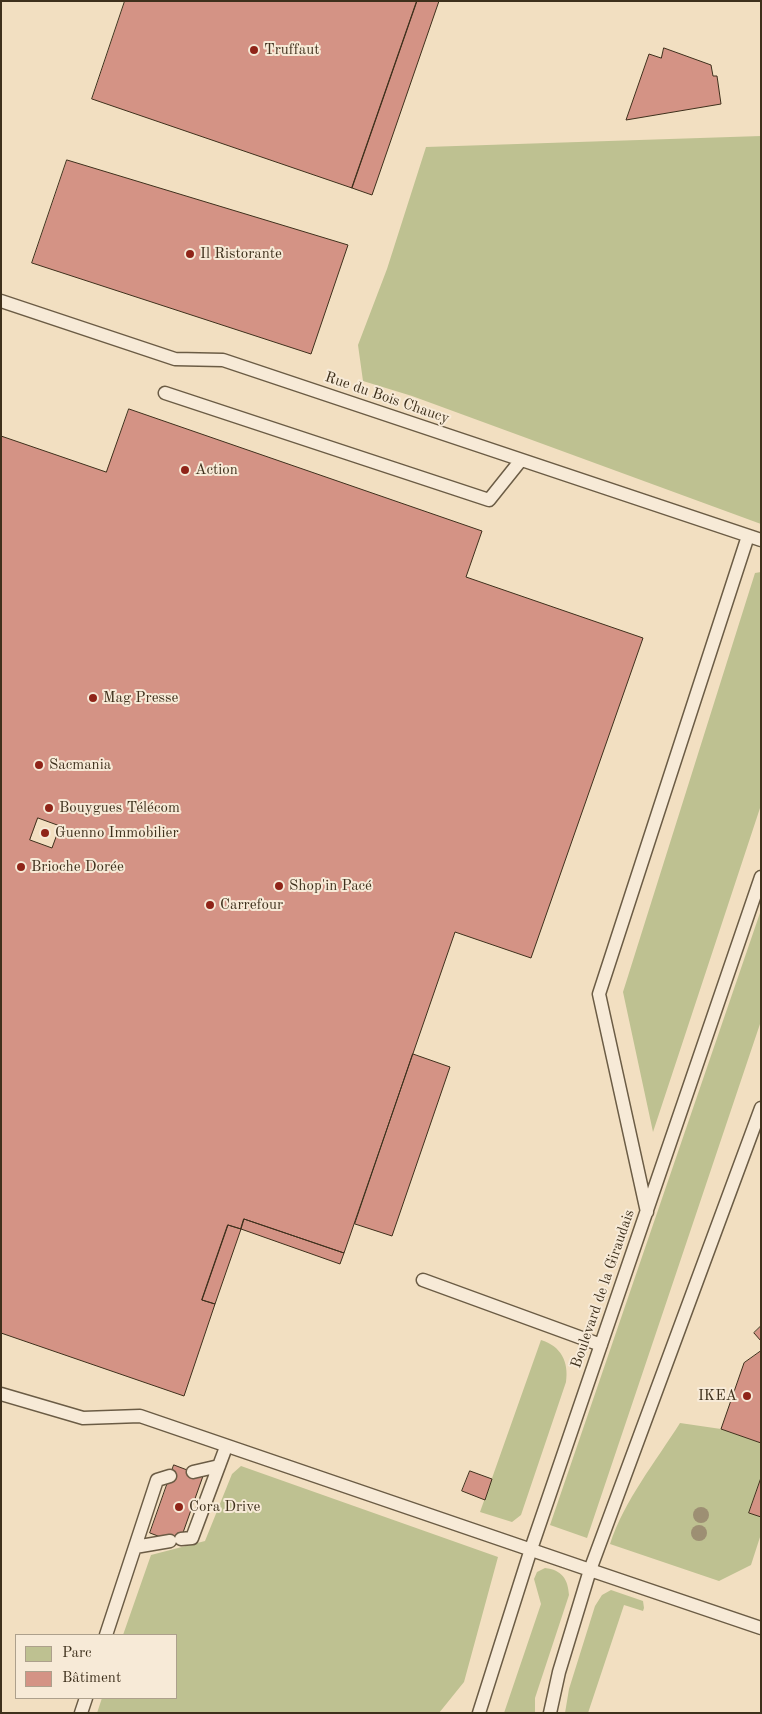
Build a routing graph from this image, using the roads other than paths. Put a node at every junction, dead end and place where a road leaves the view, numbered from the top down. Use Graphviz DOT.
graph roads {
  1 [pos="1,301"];
  2 [pos="165,393"];
  3 [pos="520,460"];
  4 [pos="748,536"];
  5 [pos="761,540"];
  6 [pos="761,877"];
  7 [pos="761,1108"];
  8 [pos="647,1212"];
  9 [pos="423,1280"];
  10 [pos="601,1345"];
  11 [pos="1,1394"];
  12 [pos="226,1447"];
  13 [pos="219,1466"];
  14 [pos="193,1472"];
  15 [pos="170,1476"];
  16 [pos="135,1547"];
  17 [pos="531,1549"];
  18 [pos="590,1570"];
  19 [pos="761,1628"];
  20 [pos="106,1634"];
  21 [pos="86,1699"];
  22 [pos="81,1713"];
  23 [pos="479,1713"];
  24 [pos="550,1713"];
  1 -- 3 [label="lane, Rue du Bois Chaucy"];
  2 -- 3 [label="lane"];
  3 -- 4 [label="lane, Rue du Bois Chaucy"];
  4 -- 5 [label="lane, Rue du Bois Chaucy"];
  4 -- 8 [label="lane"];
  6 -- 8 [label="lane, Boulevard de la Giraudais"];
  7 -- 18 [label="lane"];
  8 -- 10 [label="lane, Boulevard de la Giraudais"];
  9 -- 10 [label="lane"];
  10 -- 17 [label="lane, Boulevard de la Giraudais"];
  11 -- 12 [label="lane"];
  12 -- 13 [label="lane"];
  12 -- 17 [label="lane"];
  13 -- 14 [label="lane"];
  13 -- 16 [label="lane"];
  15 -- 16 [label="lane"];
  16 -- 20 [label="lane"];
  17 -- 18 [label="lane"];
  17 -- 23 [label="lane, Boulevard de la Giraudais"];
  18 -- 19 [label="lane"];
  18 -- 24 [label="lane"];
  21 -- 22 [label="lane"];
}
